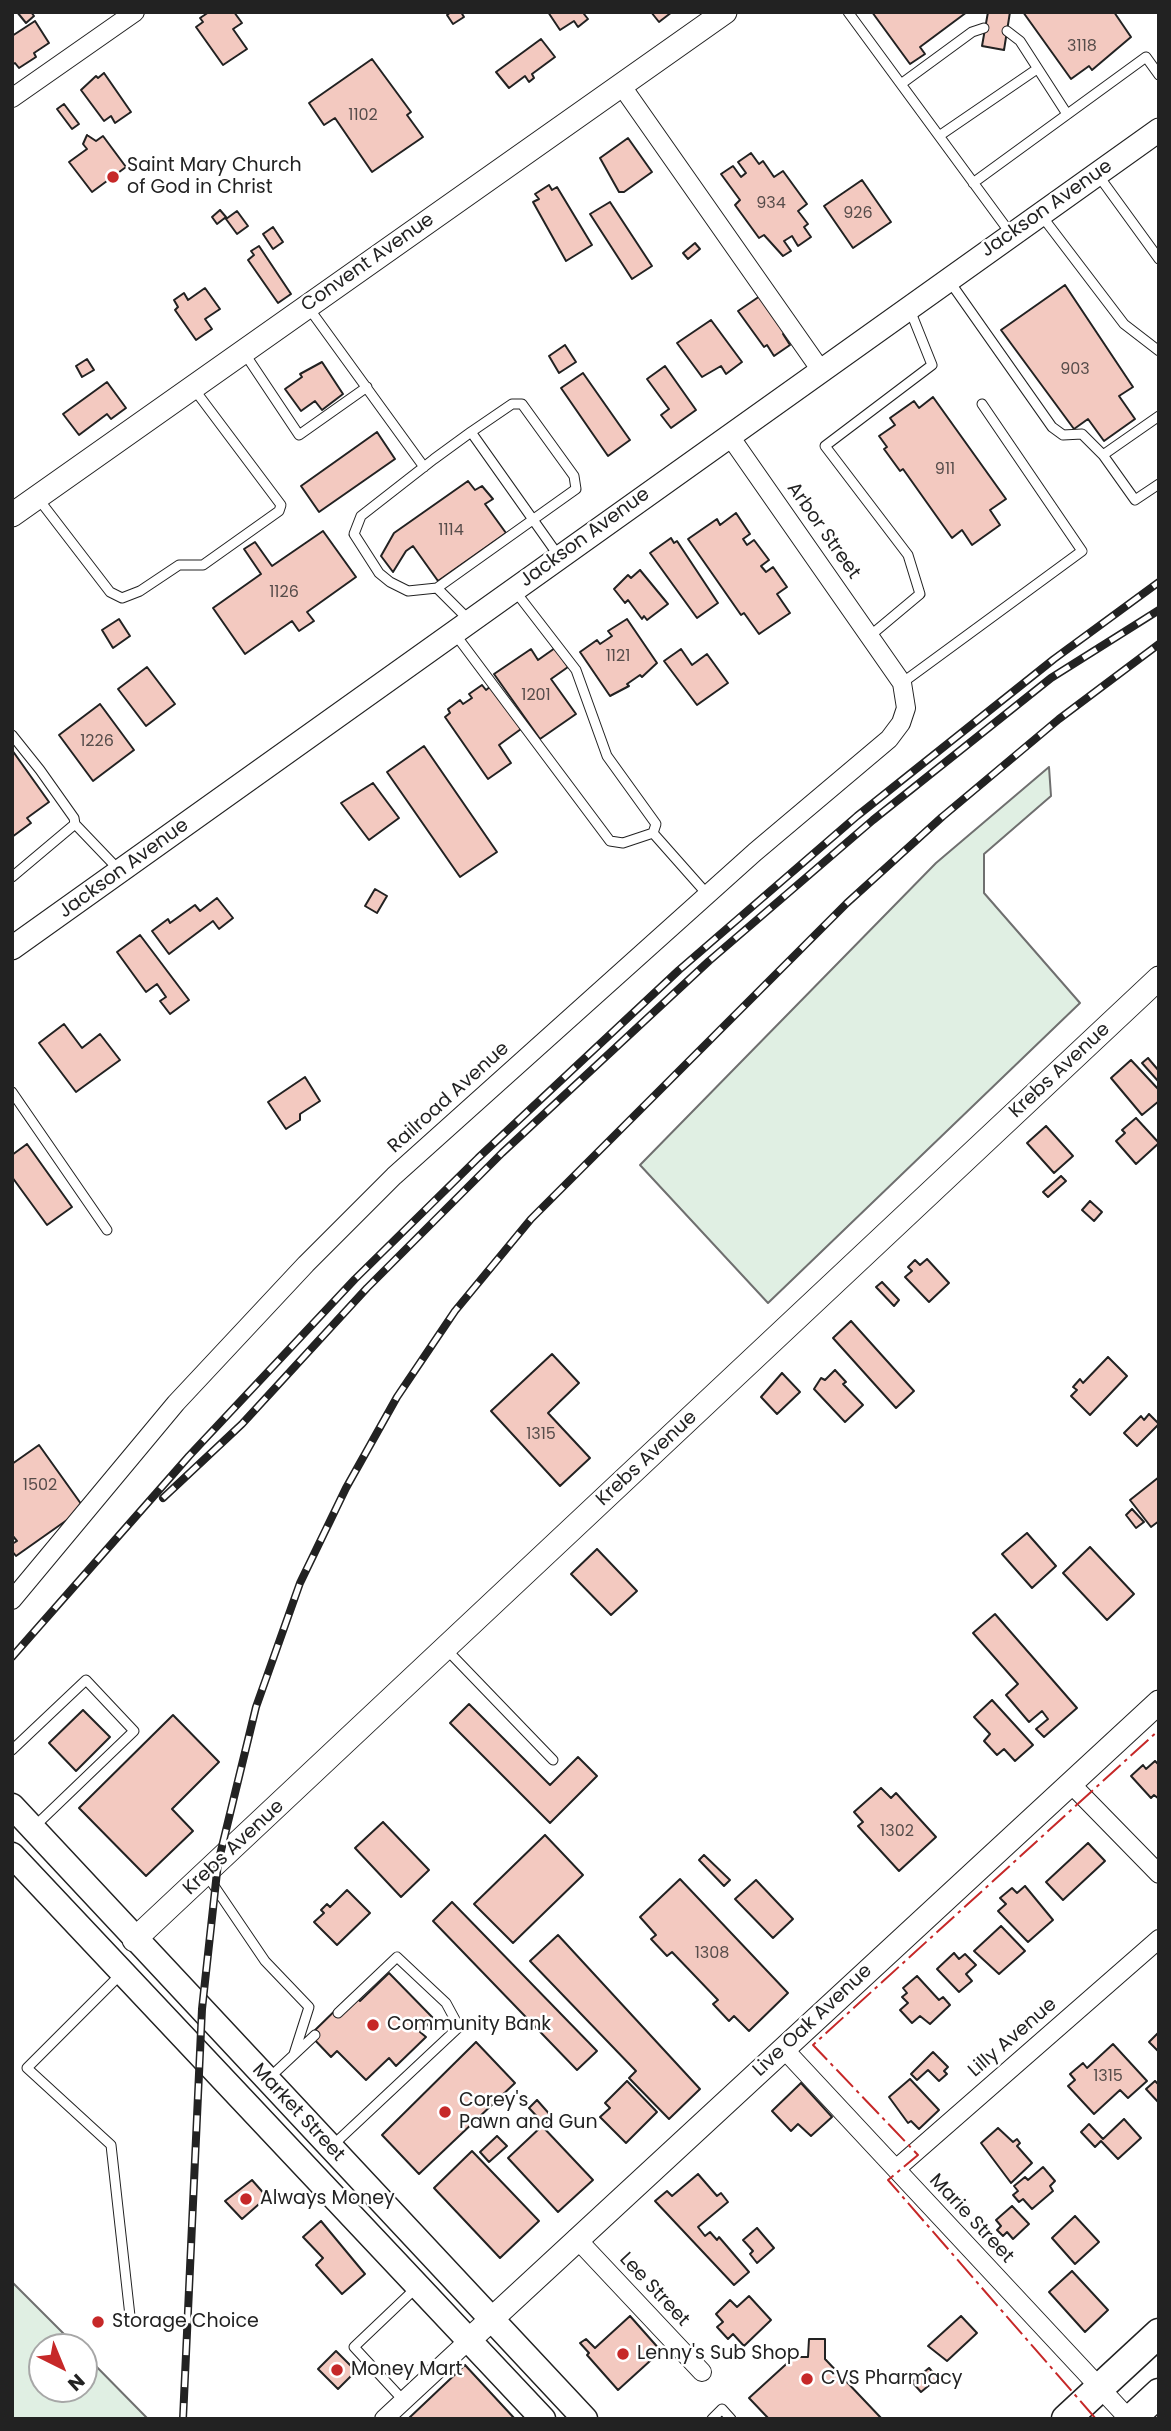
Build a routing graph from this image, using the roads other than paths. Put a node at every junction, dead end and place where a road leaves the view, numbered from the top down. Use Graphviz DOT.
graph roads {
  1 [pos="135,12"];
  2 [pos="725,12"];
  3 [pos="848,12"];
  4 [pos="984,28"];
  5 [pos="1007,31"];
  6 [pos="1037,68"];
  7 [pos="1159,75"];
  8 [pos="901,84"];
  9 [pos="621,85"];
  10 [pos="12,98"];
  11 [pos="1067,114"];
  12 [pos="1159,130"];
  13 [pos="939,136"];
  14 [pos="1097,174"];
  15 [pos="973,183"];
  16 [pos="1040,214"];
  17 [pos="1012,234"];
  18 [pos="1159,259"];
  19 [pos="948,279"];
  20 [pos="307,306"];
  21 [pos="909,307"];
  22 [pos="243,351"];
  23 [pos="1159,351"];
  24 [pos="820,369"];
  25 [pos="193,387"];
  26 [pos="367,387"];
  27 [pos="982,404"];
  28 [pos="1159,416"];
  29 [pos="471,432"];
  30 [pos="729,435"];
  31 [pos="1104,455"];
  32 [pos="424,467"];
  33 [pos="1159,484"];
  34 [pos="37,497"];
  35 [pos="12,514"];
  36 [pos="534,520"];
  37 [pos="559,556"];
  38 [pos="437,588"];
  39 [pos="514,589"];
  40 [pos="462,627"];
  41 [pos="871,635"];
  42 [pos="902,682"];
  43 [pos="12,735"];
  44 [pos="75,824"];
  45 [pos="653,834"];
  46 [pos="120,871"];
  47 [pos="12,877"];
  48 [pos="707,894"];
  49 [pos="19,940"];
  50 [pos="1159,978"];
  51 [pos="12,1092"];
  52 [pos="107,1230"];
  53 [pos="12,1600"];
  54 [pos="445,1649"];
  55 [pos="1159,1702"];
  56 [pos="12,1750"];
  57 [pos="553,1760"];
  58 [pos="1071,1784"];
  59 [pos="12,1806"];
  60 [pos="32,1830"];
  61 [pos="12,1855"];
  62 [pos="206,1874"];
  63 [pos="1159,1874"];
  64 [pos="1159,1939"];
  65 [pos="134,1940"];
  66 [pos="122,1972"];
  67 [pos="338,2012"];
  68 [pos="315,2035"];
  69 [pos="783,2048"];
  70 [pos="294,2054"];
  71 [pos="267,2080"];
  72 [pos="331,2147"];
  73 [pos="896,2169"];
  74 [pos="576,2238"];
  75 [pos="417,2287"];
  76 [pos="130,2316"];
  77 [pos="491,2319"];
  78 [pos="1159,2333"];
  79 [pos="468,2340"];
  80 [pos="702,2372"];
  81 [pos="1100,2388"];
  82 [pos="1159,2393"];
  83 [pos="403,2400"];
  84 [pos="384,2419"];
  85 [pos="543,2419"];
  86 [pos="585,2419"];
  87 [pos="712,2419"];
  88 [pos="731,2419"];
  89 [pos="1066,2419"];
  90 [pos="1130,2419"];
  1 -- 10 [label="street"];
  2 -- 9 [label="street, Convent Avenue"];
  3 -- 8 [label="lane"];
  4 -- 8 [label="lane"];
  5 -- 6 [label="lane"];
  6 -- 11 [label="lane"];
  6 -- 13 [label="lane"];
  7 -- 11 [label="lane"];
  8 -- 13 [label="lane"];
  9 -- 20 [label="street, Convent Avenue"];
  9 -- 24 [label="street"];
  11 -- 15 [label="lane"];
  12 -- 14 [label="street, Jackson Avenue"];
  13 -- 15 [label="lane"];
  14 -- 16 [label="street, Jackson Avenue"];
  14 -- 18 [label="lane"];
  15 -- 17 [label="lane"];
  16 -- 17 [label="street, Jackson Avenue"];
  16 -- 23 [label="lane"];
  17 -- 19 [label="street, Jackson Avenue"];
  19 -- 21 [label="street, Jackson Avenue"];
  19 -- 31 [label="lane"];
  20 -- 22 [label="street, Convent Avenue"];
  20 -- 26 [label="lane"];
  21 -- 24 [label="street, Jackson Avenue"];
  21 -- 41 [label="lane"];
  22 -- 25 [label="street, Convent Avenue"];
  22 -- 26 [label="lane"];
  24 -- 30 [label="street, Jackson Avenue"];
  25 -- 34 [label="street, Convent Avenue"];
  25 -- 34 [label="lane"];
  26 -- 32 [label="lane"];
  27 -- 42 [label="lane"];
  28 -- 31 [label="lane"];
  29 -- 32 [label="lane"];
  29 -- 36 [label="lane"];
  29 -- 36 [label="lane"];
  30 -- 37 [label="street, Jackson Avenue"];
  30 -- 41 [label="street, Arbor Street"];
  31 -- 33 [label="lane"];
  32 -- 38 [label="lane"];
  34 -- 35 [label="street, Convent Avenue"];
  36 -- 37 [label="lane"];
  36 -- 38 [label="lane"];
  37 -- 39 [label="street, Jackson Avenue"];
  38 -- 40 [label="lane"];
  39 -- 40 [label="street, Jackson Avenue"];
  39 -- 45 [label="lane"];
  40 -- 45 [label="lane"];
  40 -- 46 [label="street, Jackson Avenue"];
  41 -- 42 [label="street, Arbor Street"];
  42 -- 48 [label="street, Railroad Avenue"];
  43 -- 44 [label="lane"];
  44 -- 46 [label="lane"];
  44 -- 47 [label="lane"];
  45 -- 48 [label="lane"];
  46 -- 49 [label="street, Jackson Avenue"];
  48 -- 53 [label="street, Railroad Avenue"];
  50 -- 54 [label="street, Krebs Avenue"];
  51 -- 52 [label="lane"];
  54 -- 57 [label="lane"];
  54 -- 62 [label="street, Krebs Avenue"];
  55 -- 58 [label="street, Live Oak Avenue"];
  56 -- 60 [label="lane"];
  58 -- 63 [label="street"];
  58 -- 69 [label="street, Live Oak Avenue"];
  59 -- 60 [label="main road, Market Street"];
  60 -- 65 [label="main road, Market Street"];
  61 -- 66 [label="main road, Market Street"];
  62 -- 65 [label="street, Krebs Avenue"];
  62 -- 70 [label="lane"];
  64 -- 73 [label="street, Lilly Avenue"];
  65 -- 71 [label="main road, Market Street"];
  66 -- 75 [label="main road, Market Street"];
  66 -- 76 [label="lane"];
  67 -- 72 [label="lane"];
  68 -- 70 [label="lane"];
  69 -- 73 [label="street, Marie Street"];
  69 -- 74 [label="street, Live Oak Avenue"];
  70 -- 71 [label="lane"];
  71 -- 72 [label="main road, Market Street"];
  72 -- 77 [label="main road, Market Street"];
  73 -- 81 [label="street, Marie Street"];
  74 -- 77 [label="street, Live Oak Avenue"];
  74 -- 80 [label="street, Lee Street"];
  75 -- 79 [label="main road, Market Street"];
  75 -- 83 [label="lane"];
  77 -- 79 [label="street, Live Oak Avenue"];
  77 -- 86 [label="main road, Market Street"];
  78 -- 81 [label="main road"];
  79 -- 83 [label="street"];
  79 -- 85 [label="main road, Market Street"];
  81 -- 89 [label="main road"];
  81 -- 90 [label="street, Marie Street"];
  82 -- 90 [label="main road"];
  83 -- 84 [label="street"];
  87 -- 88 [label="lane"];
}
